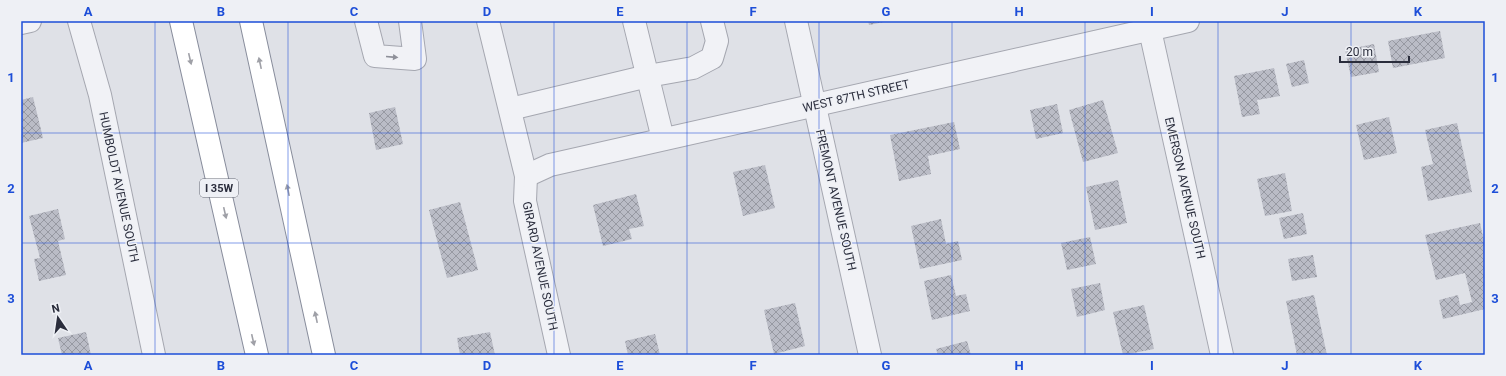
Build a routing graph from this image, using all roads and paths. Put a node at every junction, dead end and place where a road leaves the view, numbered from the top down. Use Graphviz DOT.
graph roads {
  1 [pos="30,21"];
  2 [pos="80,21"];
  3 [pos="181,21"];
  4 [pos="251,21"];
  5 [pos="366,21"];
  6 [pos="410,21"];
  7 [pos="488,21"];
  8 [pos="634,21"];
  9 [pos="712,21"];
  10 [pos="796,21"];
  11 [pos="1188,21"];
  12 [pos="21,23"];
  13 [pos="1149,25"];
  14 [pos="648,76"];
  15 [pos="815,106"];
  16 [pos="510,109"];
  17 [pos="663,139"];
  18 [pos="526,176"];
  19 [pos="154,355"];
  20 [pos="257,355"];
  21 [pos="324,355"];
  22 [pos="559,355"];
  23 [pos="870,355"];
  24 [pos="1222,355"];
  1 -- 12 [label="street"];
  2 -- 19 [label="street, HUMBOLDT AVENUE SOUTH"];
  3 -- 20 [label="highway, I 35W, one-way"];
  21 -- 4 [label="highway, one-way"];
  5 -- 6 [label="street, one-way"];
  7 -- 16 [label="street, GIRARD AVENUE SOUTH"];
  8 -- 14 [label="street"];
  9 -- 14 [label="street"];
  10 -- 15 [label="street, FREMONT AVENUE SOUTH"];
  11 -- 13 [label="street, WEST 87TH STREET"];
  13 -- 15 [label="street, WEST 87TH STREET"];
  13 -- 24 [label="street, EMERSON AVENUE SOUTH"];
  14 -- 16 [label="street"];
  14 -- 17 [label="street"];
  15 -- 17 [label="street, WEST 87TH STREET"];
  15 -- 23 [label="street, FREMONT AVENUE SOUTH"];
  16 -- 18 [label="street, GIRARD AVENUE SOUTH"];
  17 -- 18 [label="street, WEST 87TH STREET"];
  18 -- 22 [label="street, GIRARD AVENUE SOUTH"];
}
